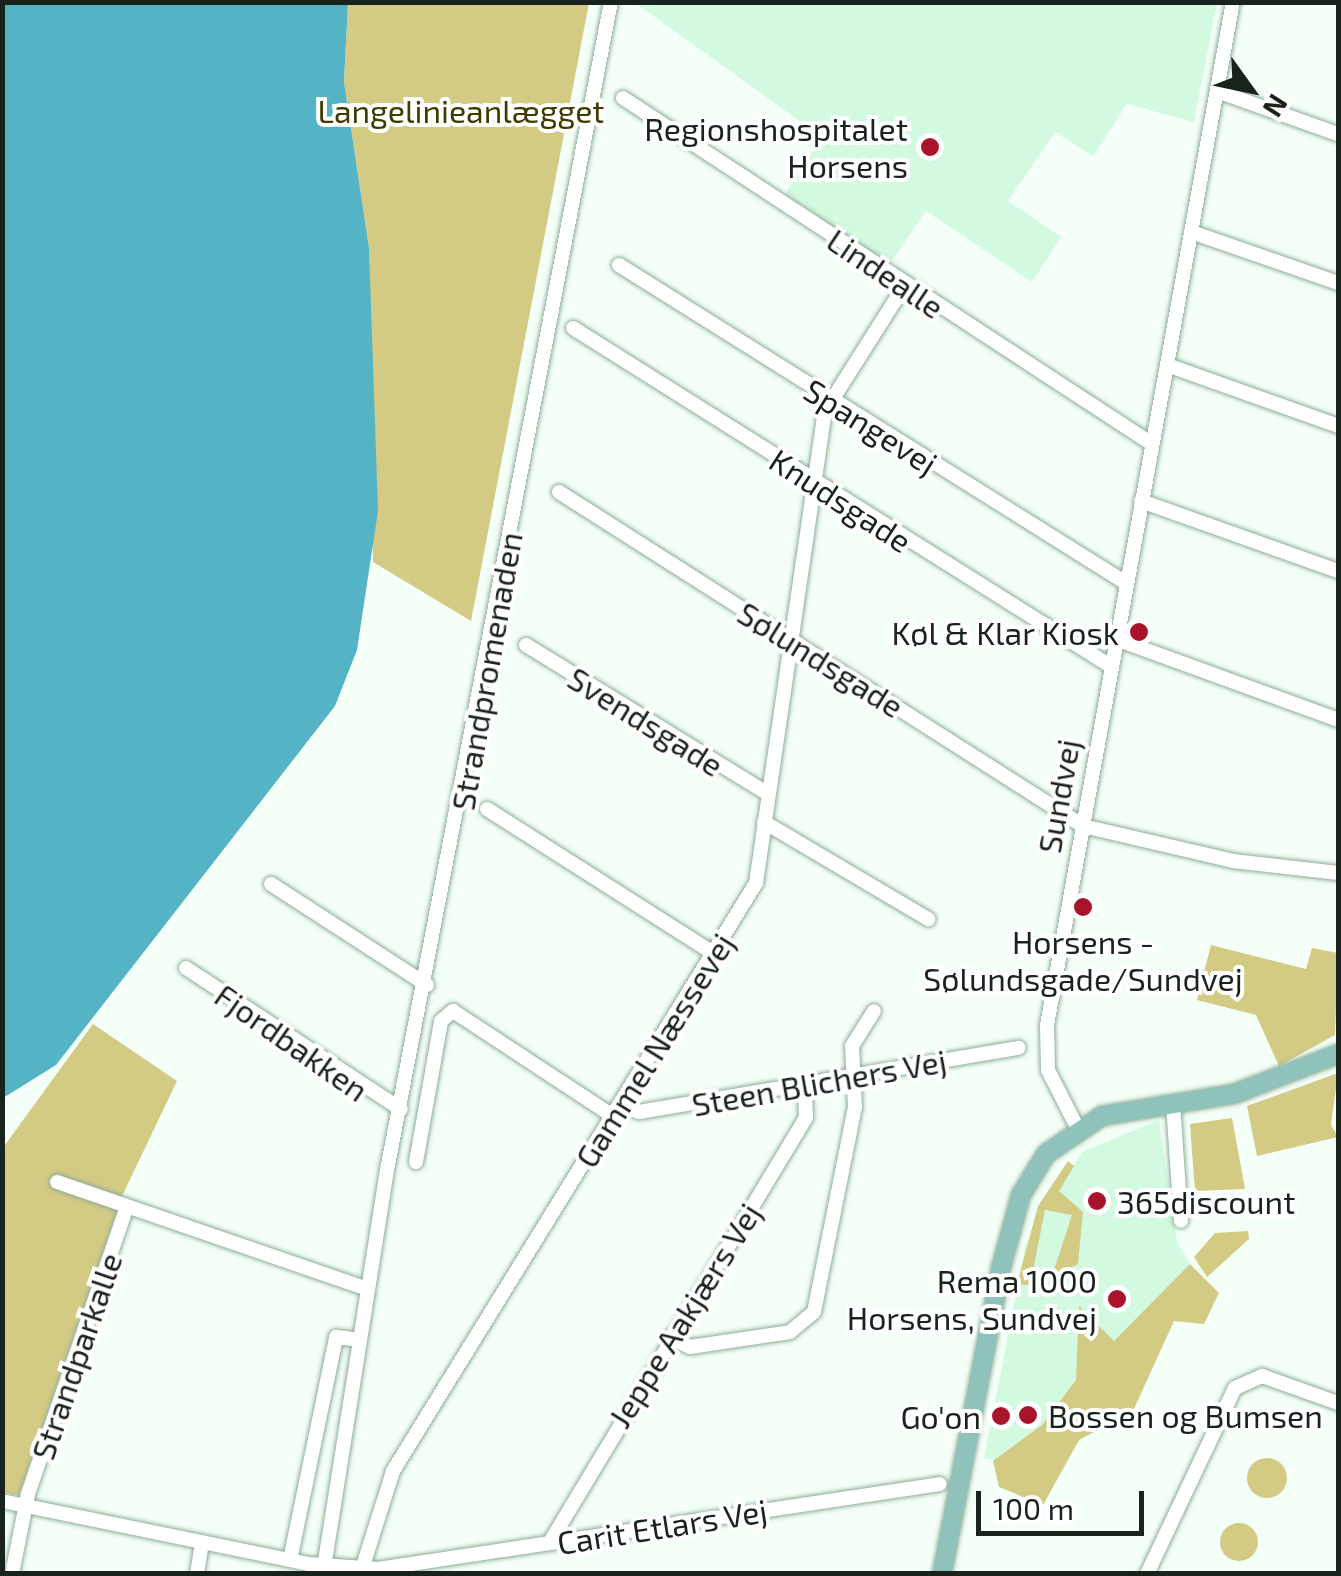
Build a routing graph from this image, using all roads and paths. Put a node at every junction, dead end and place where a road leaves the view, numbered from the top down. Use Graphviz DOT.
graph roads {
  1 [pos="610,2"];
  2 [pos="1233,2"];
  3 [pos="1217,91"];
  4 [pos="622,98"];
  5 [pos="1338,134"];
  6 [pos="1191,232"];
  7 [pos="618,265"];
  8 [pos="1338,283"];
  9 [pos="905,286"];
  10 [pos="572,328"];
  11 [pos="1167,365"];
  12 [pos="830,400"];
  13 [pos="1338,426"];
  14 [pos="1152,444"];
  15 [pos="816,484"];
  16 [pos="559,492"];
  17 [pos="1141,501"];
  18 [pos="1338,571"];
  19 [pos="1126,583"];
  20 [pos="1116,639"];
  21 [pos="792,640"];
  22 [pos="526,645"];
  23 [pos="1112,667"];
  24 [pos="1338,720"];
  25 [pos="768,794"];
  26 [pos="487,809"];
  27 [pos="764,822"];
  28 [pos="1083,826"];
  29 [pos="1338,873"];
  30 [pos="271,884"];
  31 [pos="928,919"];
  32 [pos="714,953"];
  33 [pos="186,968"];
  34 [pos="427,985"];
  35 [pos="874,1012"];
  36 [pos="1019,1048"];
  37 [pos="1338,1054"];
  38 [pos="854,1077"];
  39 [pos="805,1086"];
  40 [pos="1173,1104"];
  41 [pos="401,1110"];
  42 [pos="617,1110"];
  43 [pos="1077,1128"];
  44 [pos="416,1162"];
  45 [pos="57,1182"];
  46 [pos="127,1208"];
  47 [pos="1181,1221"];
  48 [pos="368,1289"];
  49 [pos="670,1337"];
  50 [pos="359,1340"];
  51 [pos="1338,1403"];
  52 [pos="940,1484"];
  53 [pos="2,1501"];
  54 [pos="24,1506"];
  55 [pos="202,1542"];
  56 [pos="550,1542"];
  57 [pos="290,1560"];
  58 [pos="362,1569"];
  59 [pos="324,1570"];
  60 [pos="12,1574"];
  61 [pos="197,1574"];
  62 [pos="942,1574"];
  63 [pos="1147,1574"];
  1 -- 34 [label="street, Strandpromenaden"];
  2 -- 3 [label="street, Sundvej"];
  3 -- 5 [label="street"];
  3 -- 6 [label="street, Sundvej"];
  4 -- 9 [label="street, Lindealle"];
  6 -- 8 [label="street"];
  6 -- 11 [label="street, Sundvej"];
  7 -- 12 [label="street, Spangevej"];
  9 -- 12 [label="street"];
  9 -- 14 [label="street, Lindealle"];
  10 -- 15 [label="street, Knudsgade"];
  11 -- 13 [label="street"];
  11 -- 14 [label="street, Sundvej"];
  12 -- 15 [label="street, Gammel Næssevej"];
  12 -- 19 [label="street, Spangevej"];
  14 -- 17 [label="street, Sundvej"];
  15 -- 21 [label="street, Gammel Næssevej"];
  15 -- 23 [label="street, Knudsgade"];
  16 -- 21 [label="street, Sølundsgade"];
  17 -- 18 [label="street"];
  17 -- 19 [label="street, Sundvej"];
  19 -- 20 [label="street, Sundvej"];
  20 -- 23 [label="street, Sundvej"];
  20 -- 24 [label="street"];
  21 -- 25 [label="street, Gammel Næssevej"];
  21 -- 28 [label="street, Sølundsgade"];
  22 -- 25 [label="street, Svendsgade"];
  23 -- 28 [label="street, Sundvej"];
  25 -- 27 [label="street, Gammel Næssevej"];
  26 -- 32 [label="street"];
  27 -- 31 [label="street"];
  27 -- 32 [label="street, Gammel Næssevej"];
  28 -- 29 [label="street, Sølundsgade"];
  28 -- 43 [label="street, Sundvej"];
  30 -- 34 [label="street"];
  32 -- 42 [label="street, Gammel Næssevej"];
  33 -- 41 [label="street, Fjordbakken"];
  34 -- 41 [label="street, Strandpromenaden"];
  35 -- 38 [label="street"];
  36 -- 38 [label="street, Steen Blichers Vej"];
  37 -- 40 [label="main road"];
  38 -- 39 [label="street, Steen Blichers Vej"];
  38 -- 49 [label="street"];
  39 -- 42 [label="street, Steen Blichers Vej"];
  39 -- 49 [label="street, Jeppe Aakjærs Vej"];
  40 -- 43 [label="main road"];
  40 -- 47 [label="street"];
  41 -- 48 [label="street, Strandpromenaden"];
  42 -- 44 [label="street"];
  42 -- 58 [label="street, Gammel Næssevej"];
  43 -- 62 [label="main road"];
  45 -- 46 [label="street"];
  46 -- 48 [label="street"];
  46 -- 54 [label="street, Strandparkalle"];
  48 -- 50 [label="street, Strandpromenaden"];
  49 -- 56 [label="street, Jeppe Aakjærs Vej"];
  50 -- 57 [label="street"];
  50 -- 59 [label="street, Strandpromenaden"];
  51 -- 63 [label="street"];
  52 -- 56 [label="street, Carit Etlars Vej"];
  53 -- 54 [label="street"];
  54 -- 55 [label="street"];
  54 -- 60 [label="street, Strandparkalle"];
  55 -- 57 [label="street"];
  55 -- 61 [label="street"];
  56 -- 58 [label="street, Carit Etlars Vej"];
  57 -- 59 [label="street"];
  58 -- 59 [label="street, Carit Etlars Vej"];
}
